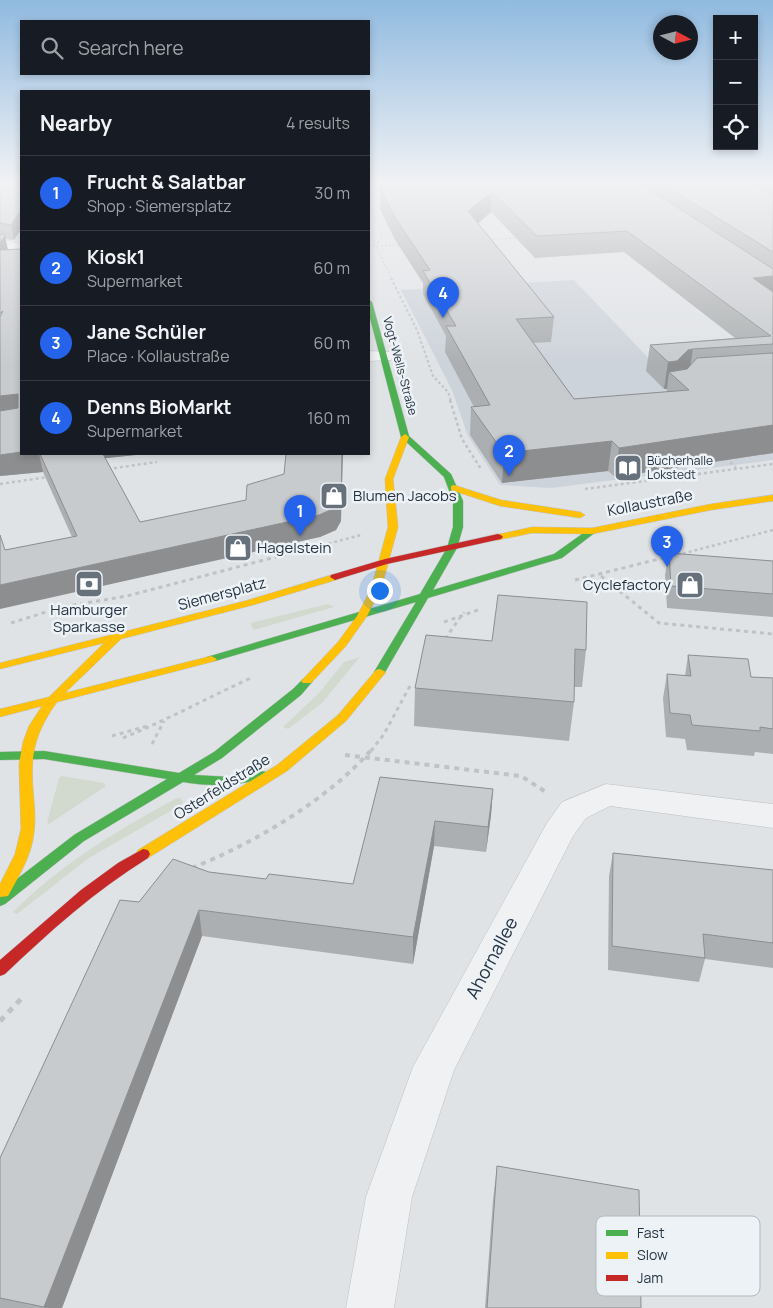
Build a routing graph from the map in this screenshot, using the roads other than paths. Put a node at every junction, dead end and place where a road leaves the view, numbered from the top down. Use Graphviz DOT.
graph roads {
  1 [pos="4,243"];
  2 [pos="20,248"];
  3 [pos="370,309"];
  4 [pos="377,356"];
  5 [pos="405,437"];
  6 [pos="454,488"];
  7 [pos="773,498"];
  8 [pos="636,521"];
  9 [pos="592,531"];
  10 [pos="392,535"];
  11 [pos="452,548"];
  12 [pos="408,558"];
  13 [pos="385,562"];
  14 [pos="438,575"];
  15 [pos="469,582"];
  16 [pos="426,596"];
  17 [pos="362,616"];
  18 [pos="117,637"];
  19 [pos="0,666"];
  20 [pos="54,701"];
  21 [pos="0,713"];
  22 [pos="27,754"];
  23 [pos="0,756"];
  24 [pos="282,768"];
  25 [pos="179,778"];
  26 [pos="773,816"];
  27 [pos="0,896"];
  28 [pos="0,900"];
  29 [pos="0,970"];
  30 [pos="370,1308"];
  1 -- 2 [label="street"];
  3 -- 4 [label="main road, Vogt-Wells-Straße"];
  4 -- 5 [label="main road, Vogt-Wells-Straße"];
  5 -- 6 [label="main road, Vogt-Wells-Straße"];
  5 -- 10 [label="main road, Vogt-Wells-Straße"];
  6 -- 8 [label="main road"];
  6 -- 11 [label="main road, Vogt-Wells-Straße"];
  7 -- 8 [label="main road, Kollaustraße"];
  8 -- 9 [label="main road, Kollaustraße"];
  9 -- 11 [label="main road, Kollaustraße"];
  9 -- 15 [label="main road, Kollaustraße"];
  10 -- 12 [label="main road"];
  10 -- 13 [label="main road, Vogt-Wells-Straße"];
  11 -- 12 [label="main road, Siemersplatz"];
  11 -- 14 [label="main road, Vogt-Wells-Straße"];
  12 -- 13 [label="main road, Siemersplatz"];
  12 -- 14 [label="main road"];
  13 -- 17 [label="main road, Vogt-Wells-Straße"];
  13 -- 18 [label="main road, Siemersplatz"];
  14 -- 15 [label="main road"];
  14 -- 16 [label="main road, Vogt-Wells-Straße"];
  15 -- 16 [label="main road, Kollaustraße"];
  16 -- 17 [label="main road"];
  16 -- 24 [label="main road, Osterfeldstraße"];
  17 -- 20 [label="main road"];
  17 -- 25 [label="main road, Osterfeldstraße"];
  18 -- 19 [label="main road, Siemersplatz"];
  18 -- 20 [label="main road"];
  20 -- 21 [label="main road"];
  20 -- 22 [label="main road"];
  22 -- 23 [label="main road"];
  22 -- 25 [label="main road"];
  22 -- 27 [label="main road"];
  24 -- 25 [label="main road"];
  24 -- 29 [label="main road, Osterfeldstraße"];
  25 -- 28 [label="main road, Osterfeldstraße"];
  26 -- 30 [label="street, Ahornallee"];
}
